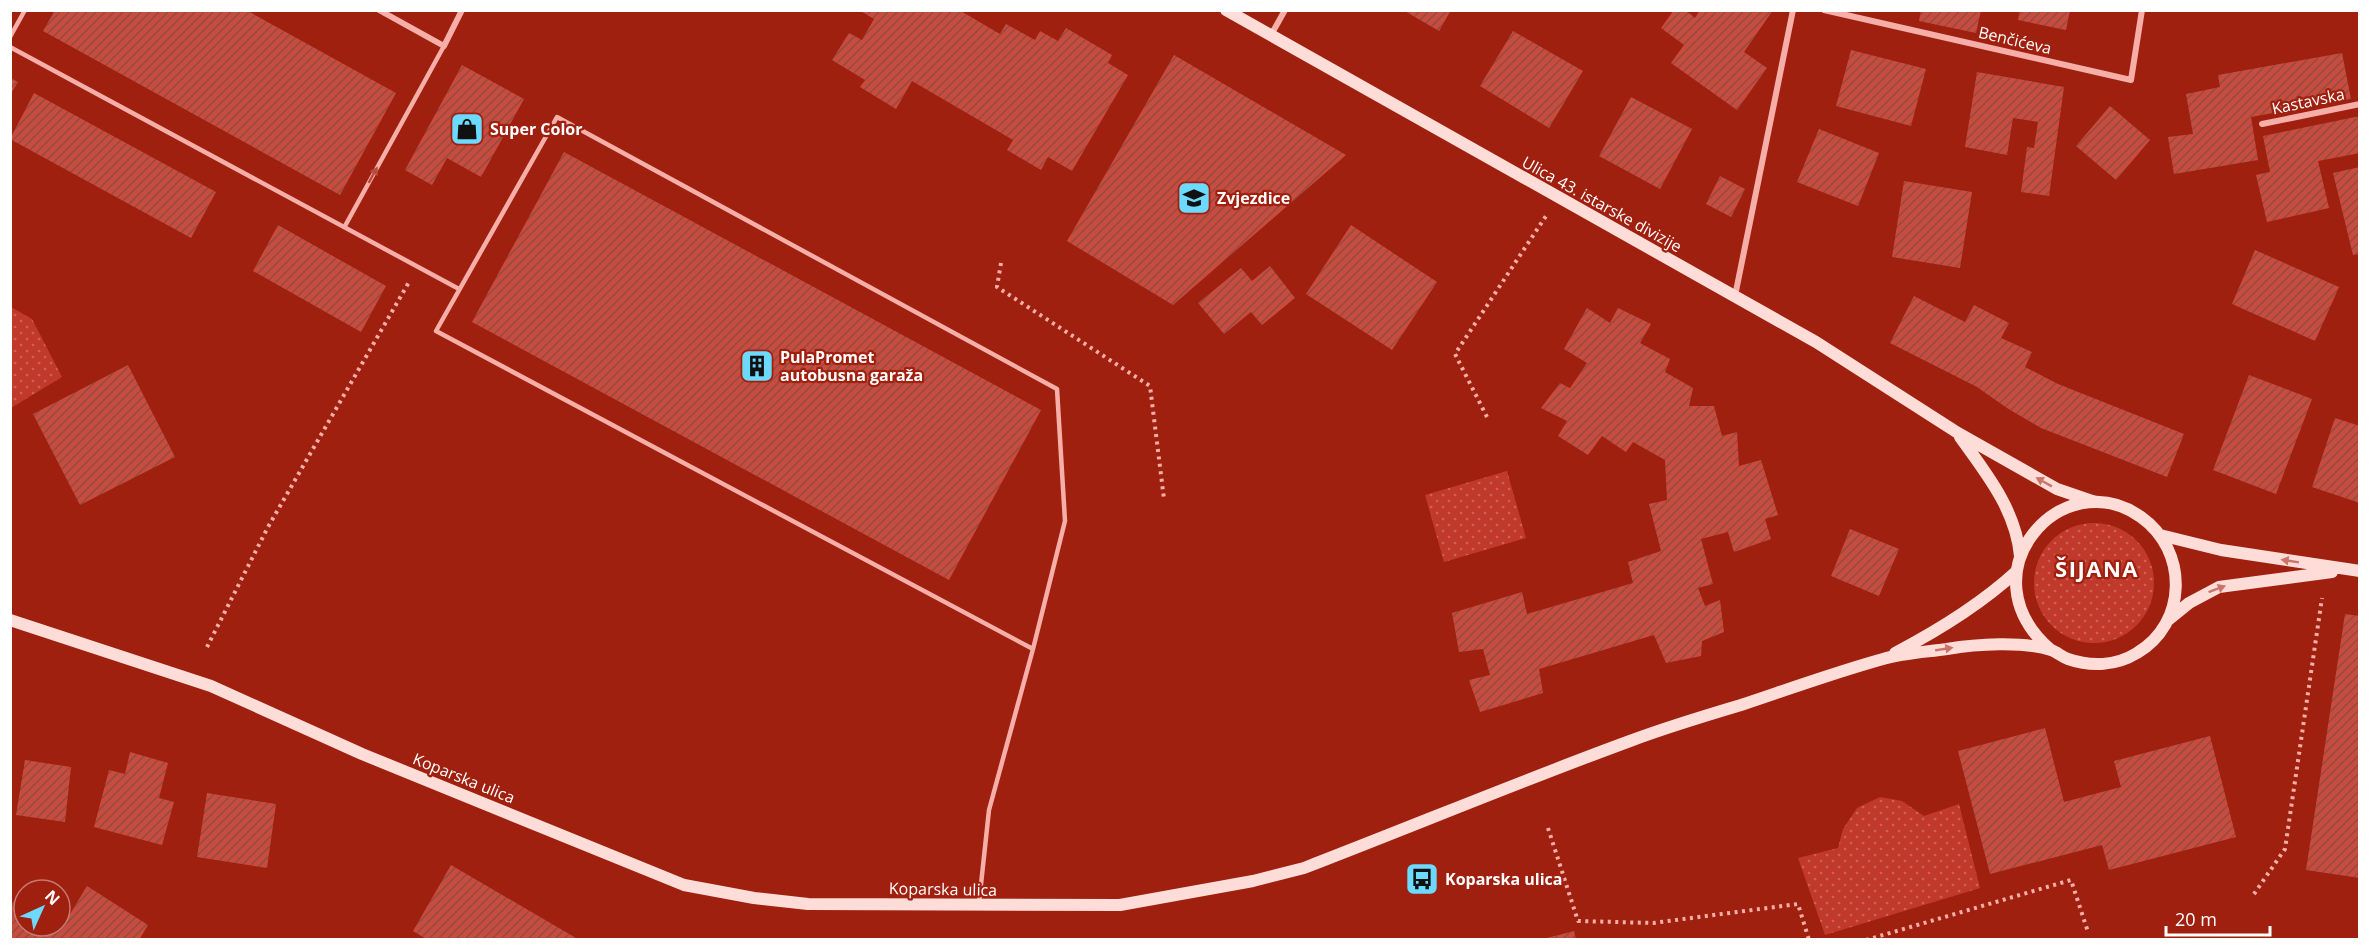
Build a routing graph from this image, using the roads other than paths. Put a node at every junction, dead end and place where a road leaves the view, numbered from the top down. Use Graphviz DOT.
graph roads {
  1 [pos="25,10"];
  2 [pos="380,10"];
  3 [pos="462,10"];
  4 [pos="1226,10"];
  5 [pos="1285,10"];
  6 [pos="1793,10"];
  7 [pos="1824,10"];
  8 [pos="2142,10"];
  9 [pos="1270,36"];
  10 [pos="10,37"];
  11 [pos="444,46"];
  12 [pos="10,47"];
  13 [pos="2360,104"];
  14 [pos="2262,124"];
  15 [pos="345,226"];
  16 [pos="459,290"];
  17 [pos="1735,297"];
  18 [pos="1958,433"];
  19 [pos="2099,503"];
  20 [pos="2160,535"];
  21 [pos="2020,556"];
  22 [pos="2017,571"];
  23 [pos="2354,571"];
  24 [pos="10,620"];
  25 [pos="2168,621"];
  26 [pos="1033,649"];
  27 [pos="2051,650"];
  28 [pos="1886,658"];
  29 [pos="978,906"];
  1 -- 10 [label="lane"];
  2 -- 11 [label="street"];
  3 -- 11 [label="street"];
  4 -- 9 [label="main road, Ulica 43. istarske divizije"];
  5 -- 9 [label="street"];
  6 -- 17 [label="street"];
  7 -- 8 [label="street, Benčićeva"];
  9 -- 17 [label="main road, Ulica 43. istarske divizije"];
  15 -- 11 [label="lane, one-way"];
  12 -- 15 [label="lane"];
  13 -- 14 [label="street, Kastavska"];
  15 -- 16 [label="lane"];
  16 -- 26 [label="lane"];
  16 -- 26 [label="lane"];
  17 -- 18 [label="main road, Ulica 43. istarske divizije"];
  19 -- 18 [label="main road, Ulica 43. istarske divizije, one-way"];
  18 -- 21 [label="main road, Ulica 43. istarske divizije"];
  19 -- 20 [label="main road"];
  19 -- 21 [label="main road"];
  23 -- 20 [label="main road, one-way"];
  20 -- 25 [label="main road"];
  21 -- 22 [label="main road"];
  22 -- 27 [label="main road"];
  22 -- 28 [label="main road, Koparska ulica"];
  25 -- 23 [label="main road, one-way"];
  24 -- 29 [label="main road, Koparska ulica"];
  25 -- 27 [label="main road"];
  26 -- 29 [label="lane"];
  28 -- 27 [label="main road, Koparska ulica, one-way"];
  28 -- 29 [label="main road, Koparska ulica"];
}
